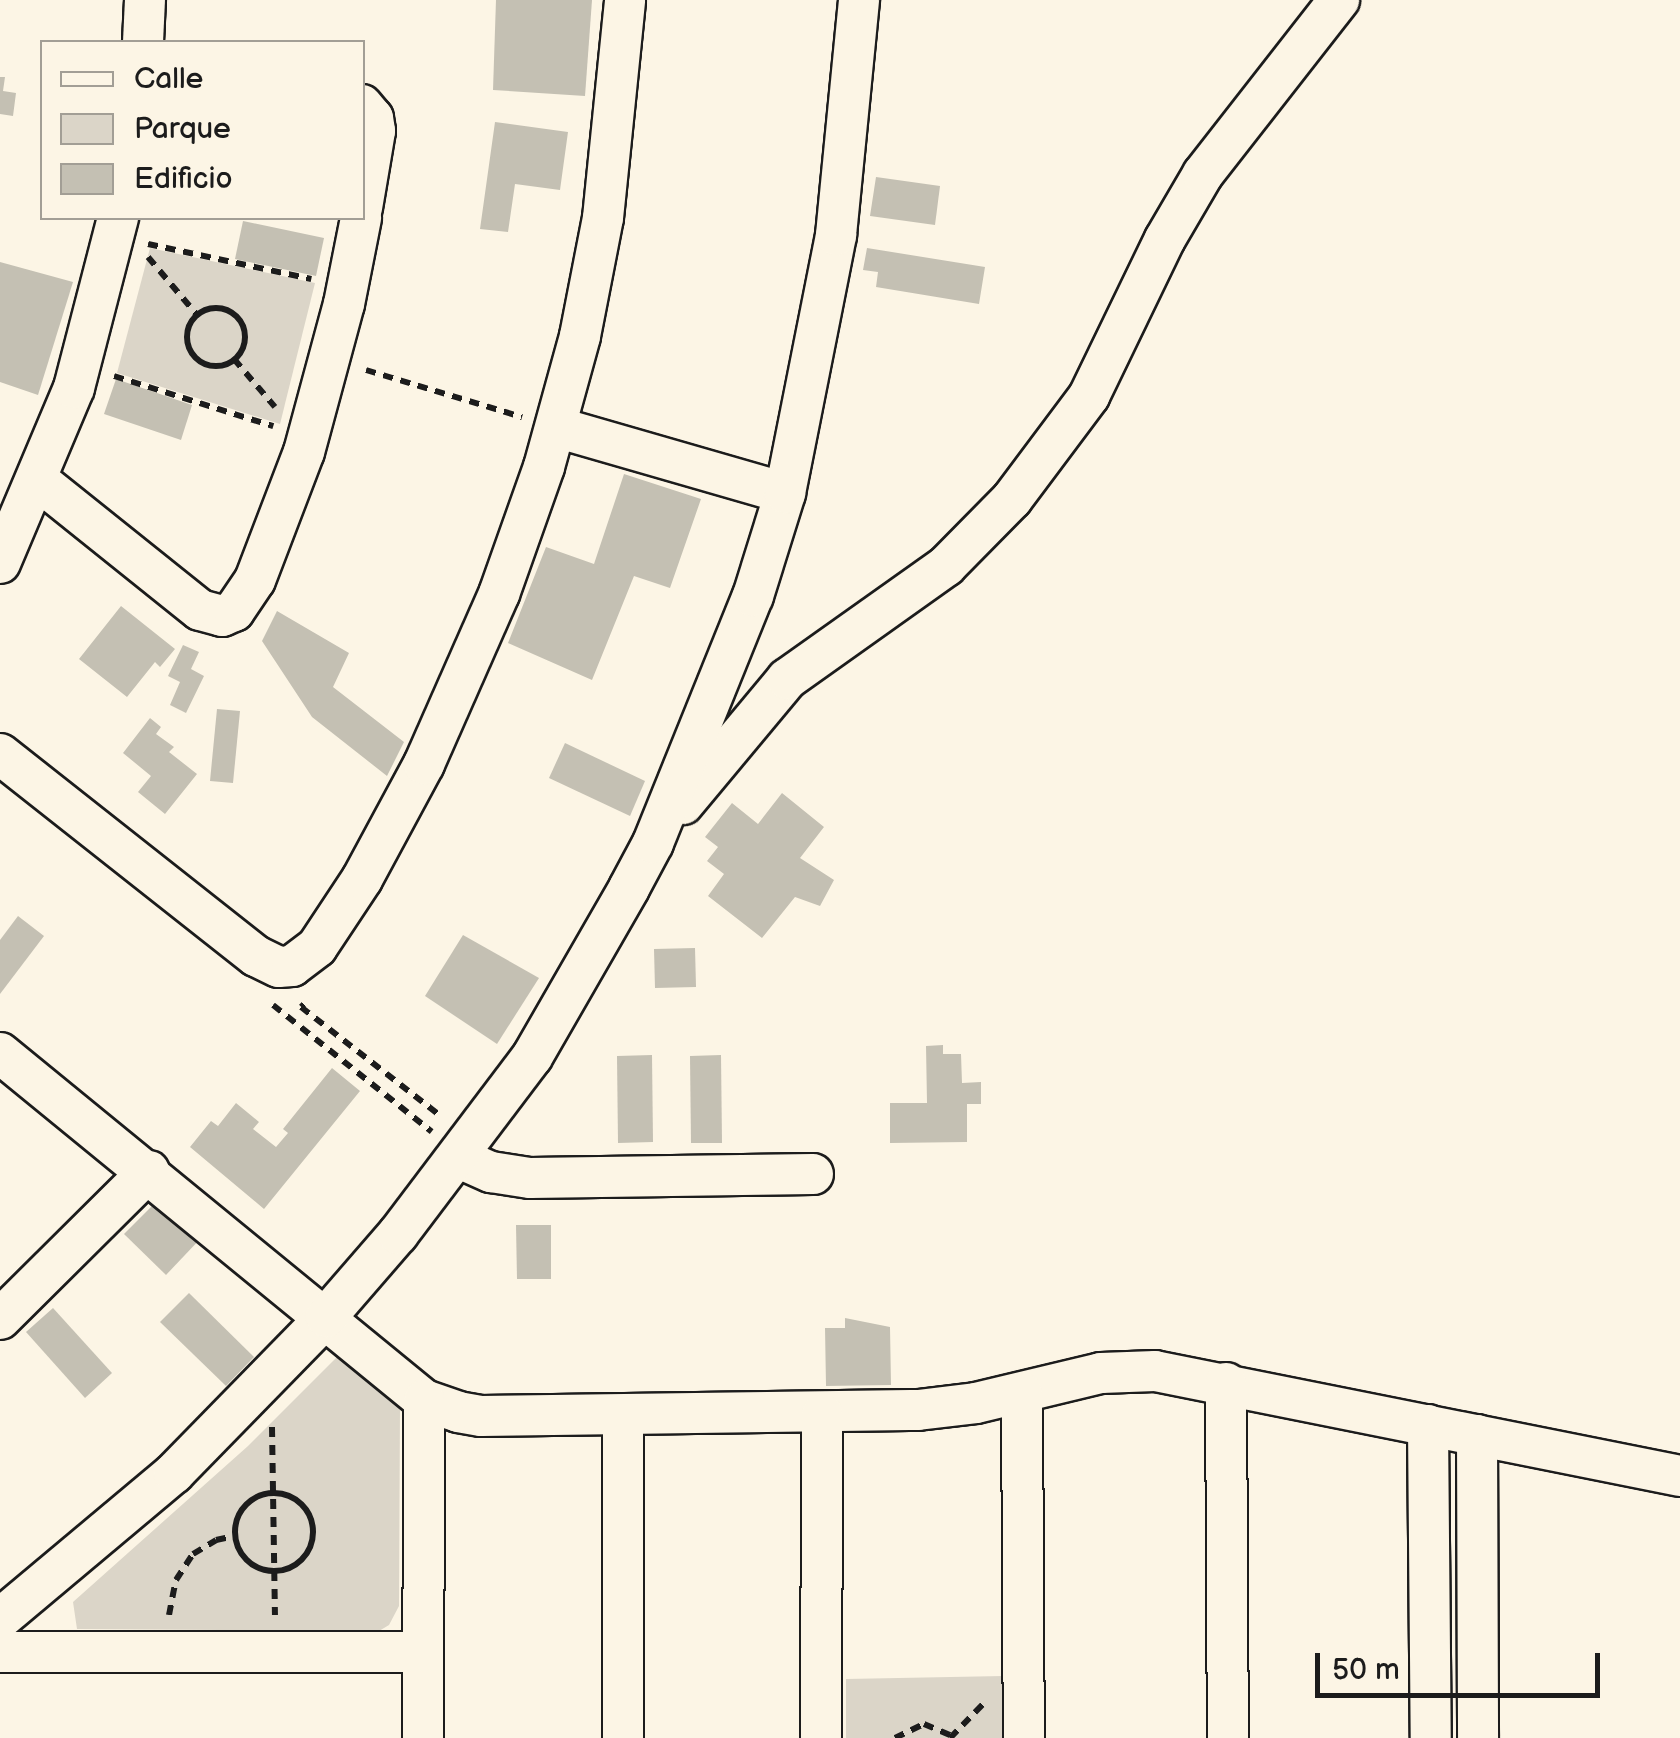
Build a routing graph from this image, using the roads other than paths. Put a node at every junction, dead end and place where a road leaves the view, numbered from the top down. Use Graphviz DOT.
graph roads {
  1 [pos="145,0"];
  2 [pos="626,0"];
  3 [pos="859,0"];
  4 [pos="1339,0"];
  5 [pos="143,40"];
  6 [pos="365,108"];
  7 [pos="365,190"];
  8 [pos="118,220"];
  9 [pos="361,220"];
  10 [pos="556,427"];
  11 [pos="38,481"];
  12 [pos="784,492"];
  13 [pos="0,562"];
  14 [pos="0,754"];
  15 [pos="653,843"];
  16 [pos="0,1053"];
  17 [pos="459,1158"];
  18 [pos="149,1171"];
  19 [pos="813,1174"];
  20 [pos="326,1317"];
  21 [pos="0,1318"];
  22 [pos="1226,1383"];
  23 [pos="1022,1393"];
  24 [pos="424,1400"];
  25 [pos="822,1414"];
  26 [pos="623,1416"];
  27 [pos="1428,1425"];
  28 [pos="1477,1435"];
  29 [pos="1680,1476"];
  30 [pos="0,1619"];
  31 [pos="0,1652"];
  32 [pos="423,1652"];
  33 [pos="423,1738"];
  34 [pos="623,1738"];
  35 [pos="822,1738"];
  36 [pos="1024,1738"];
  37 [pos="1228,1738"];
  38 [pos="1431,1738"];
  39 [pos="1478,1738"];
  1 -- 5 [label="street"];
  2 -- 10 [label="street"];
  3 -- 12 [label="street"];
  4 -- 15 [label="street"];
  6 -- 7 [label="street"];
  8 -- 11 [label="street"];
  9 -- 11 [label="street"];
  10 -- 12 [label="street"];
  10 -- 14 [label="street"];
  11 -- 13 [label="street"];
  12 -- 15 [label="street"];
  15 -- 17 [label="street"];
  16 -- 18 [label="street"];
  17 -- 19 [label="street"];
  17 -- 20 [label="street"];
  18 -- 20 [label="street"];
  18 -- 21 [label="street"];
  20 -- 24 [label="street"];
  20 -- 30 [label="street"];
  22 -- 23 [label="street"];
  22 -- 27 [label="street"];
  22 -- 37 [label="street"];
  23 -- 25 [label="street"];
  23 -- 36 [label="street"];
  24 -- 26 [label="street"];
  24 -- 32 [label="street"];
  25 -- 26 [label="street"];
  25 -- 35 [label="street"];
  26 -- 34 [label="street"];
  27 -- 28 [label="street"];
  27 -- 38 [label="street"];
  28 -- 29 [label="street"];
  28 -- 39 [label="street"];
  31 -- 32 [label="street"];
  32 -- 33 [label="street"];
}
